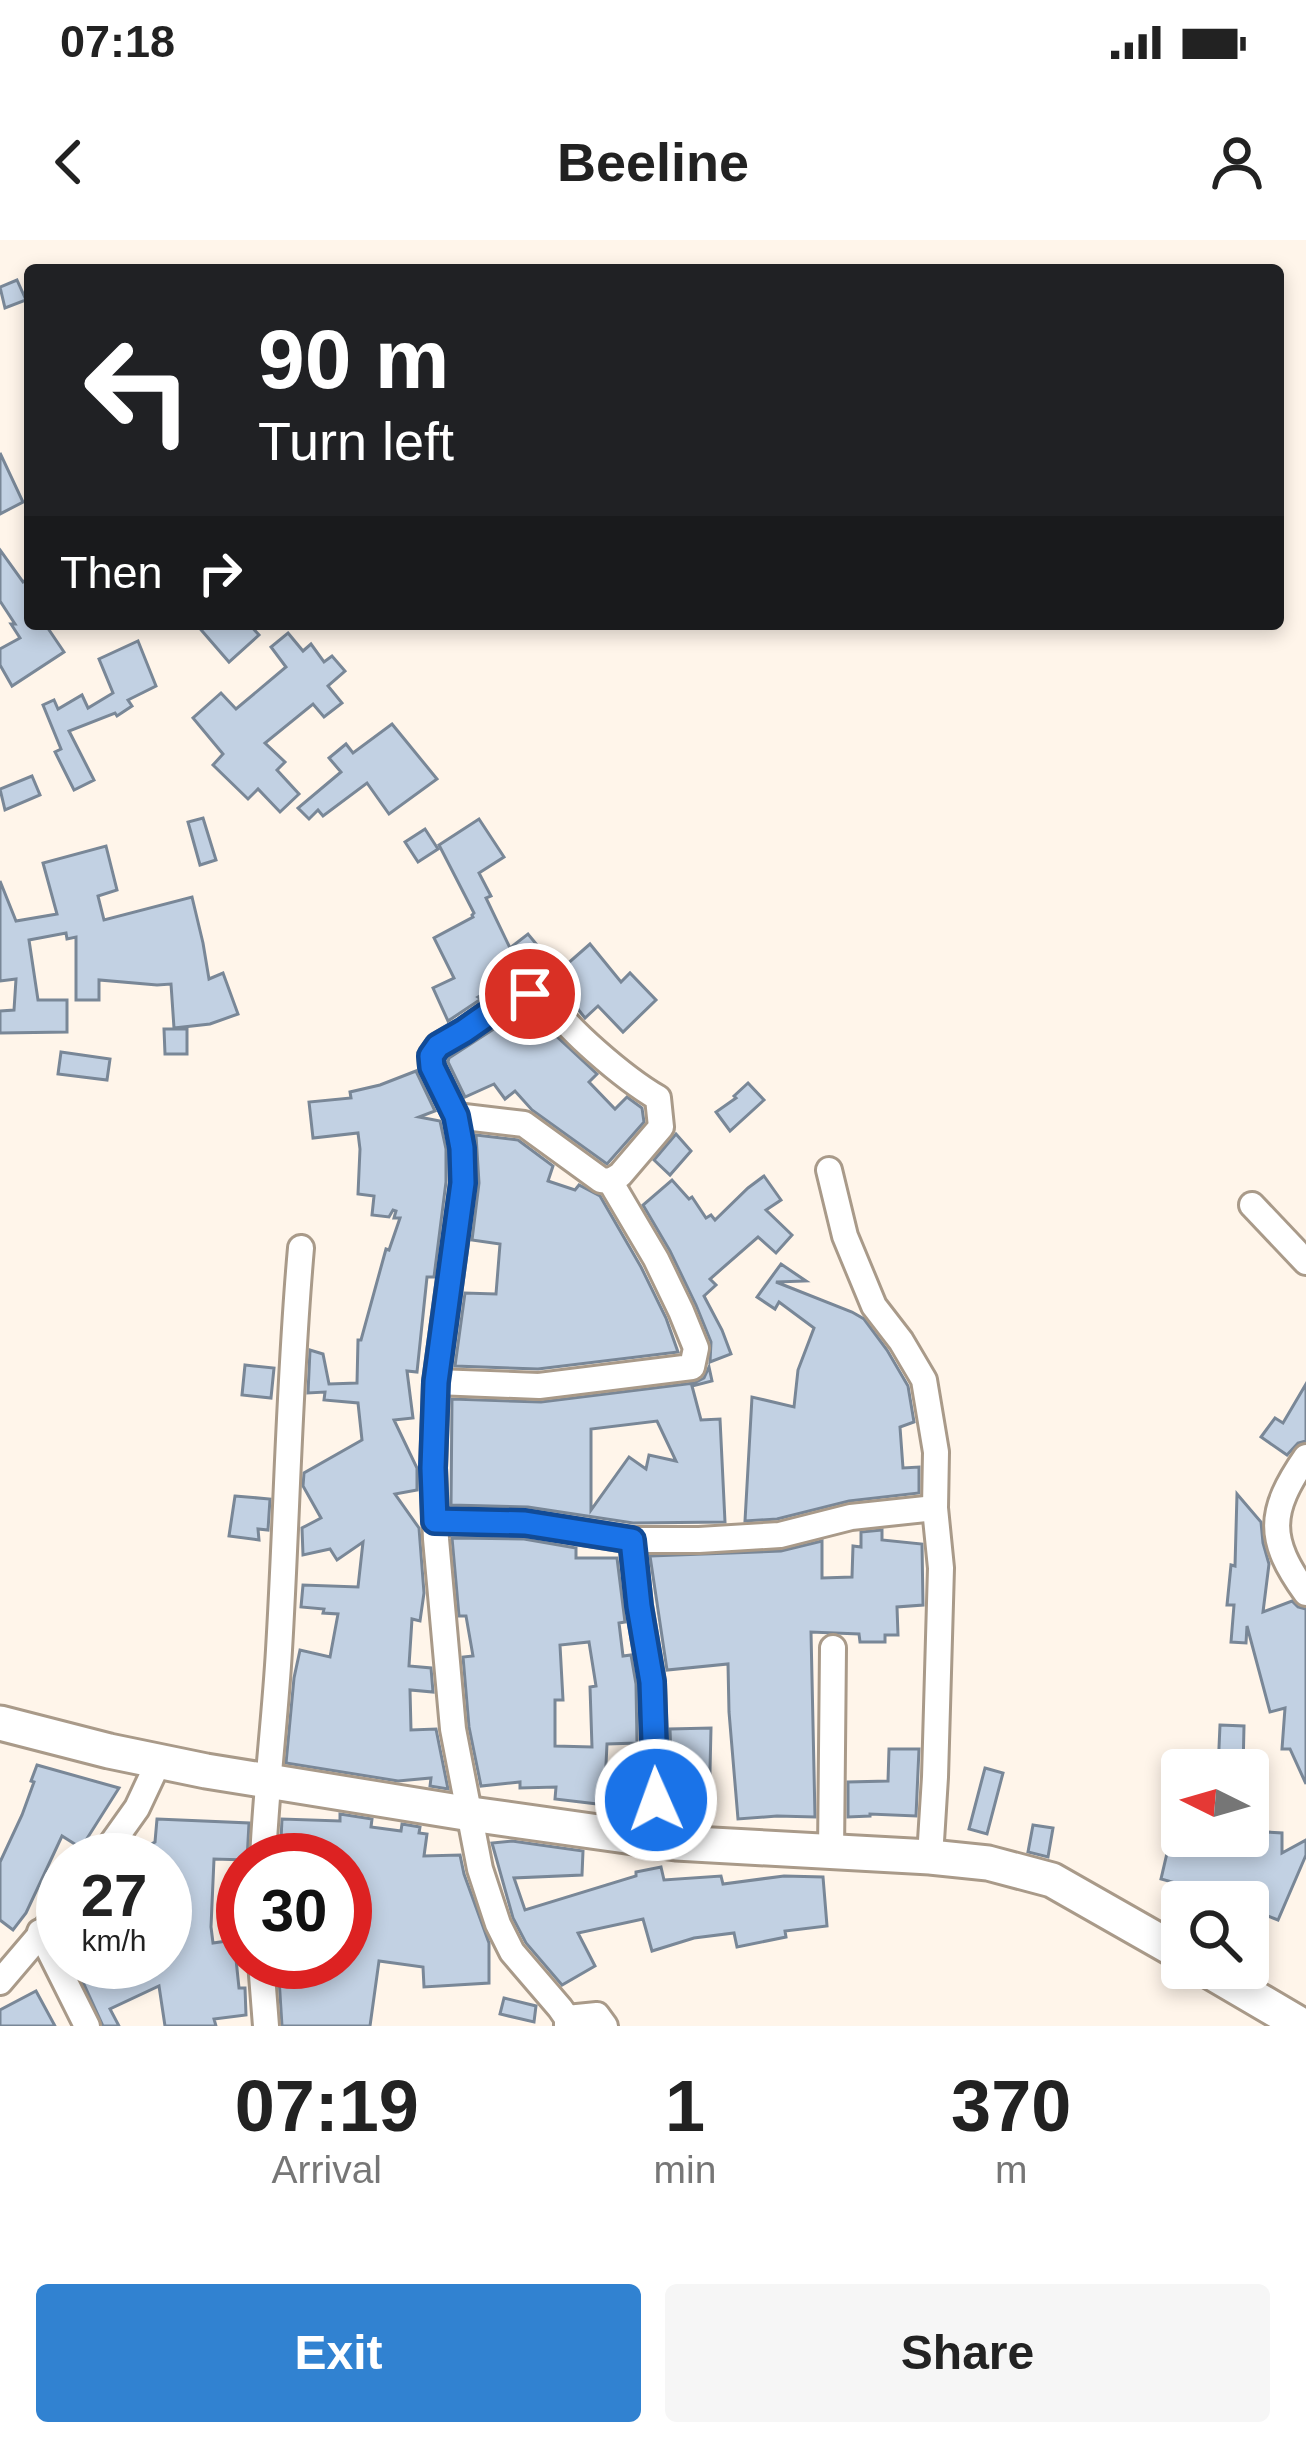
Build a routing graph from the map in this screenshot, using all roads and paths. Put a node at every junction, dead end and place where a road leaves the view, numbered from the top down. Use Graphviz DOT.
graph roads {
  1 [pos="456,1116"];
  2 [pos="829,1170"];
  3 [pos="610,1181"];
  4 [pos="1252,1205"];
  5 [pos="301,1247"];
  6 [pos="1306,1262"];
  7 [pos="436,1382"];
  8 [pos="1306,1457"];
  9 [pos="935,1508"];
  10 [pos="435,1521"];
  11 [pos="632,1540"];
  12 [pos="1306,1593"];
  13 [pos="833,1648"];
  14 [pos="0,1723"];
  15 [pos="159,1761"];
  16 [pos="266,1781"];
  17 [pos="471,1814"];
  18 [pos="119,1833"];
  19 [pos="264,1833"];
  20 [pos="657,1840"];
  21 [pos="832,1853"];
  22 [pos="930,1857"];
  23 [pos="36,1937"];
  24 [pos="1161,1942"];
  25 [pos="0,1982"];
  26 [pos="68,1989"];
  27 [pos="263,1989"];
  28 [pos="1240,1989"];
  29 [pos="567,2022"];
  30 [pos="87,2026"];
  31 [pos="266,2026"];
  32 [pos="605,2026"];
  33 [pos="1303,2026"];
  1 -- 3 [label="street"];
  1 -- 3 [label="street"];
  1 -- 7 [label="street"];
  2 -- 9 [label="street"];
  3 -- 7 [label="street"];
  4 -- 6 [label="street"];
  5 -- 16 [label="street"];
  7 -- 10 [label="street"];
  8 -- 12 [label="street"];
  9 -- 11 [label="street"];
  9 -- 22 [label="street"];
  10 -- 11 [label="street"];
  10 -- 17 [label="street"];
  11 -- 20 [label="street"];
  13 -- 21 [label="street"];
  14 -- 15 [label="street"];
  15 -- 16 [label="street"];
  15 -- 18 [label="street"];
  16 -- 17 [label="street"];
  16 -- 19 [label="street"];
  17 -- 20 [label="street"];
  17 -- 29 [label="street"];
  20 -- 21 [label="street"];
  21 -- 22 [label="street"];
  22 -- 24 [label="street"];
  23 -- 25 [label="street"];
  26 -- 30 [label="street"];
  27 -- 31 [label="street"];
  28 -- 33 [label="street"];
  29 -- 32 [label="street"];
}
